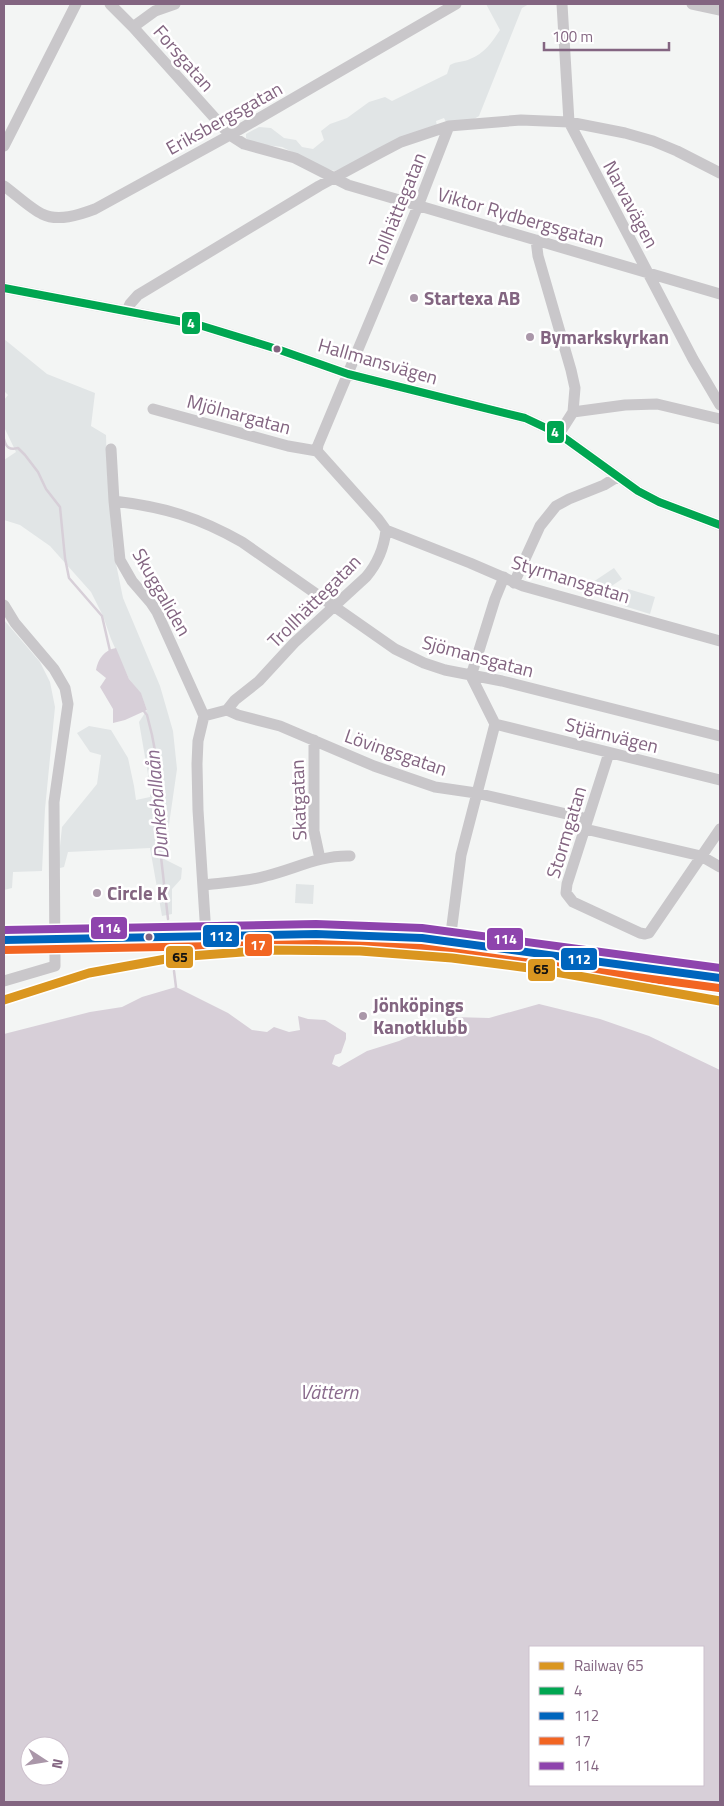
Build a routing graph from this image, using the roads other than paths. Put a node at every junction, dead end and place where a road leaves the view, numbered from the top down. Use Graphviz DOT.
graph roads {
  1 [pos="76,4"];
  2 [pos="110,4"];
  3 [pos="175,4"];
  4 [pos="456,4"];
  5 [pos="562,4"];
  6 [pos="692,4"];
  7 [pos="720,10"];
  8 [pos="133,27"];
  9 [pos="569,122"];
  10 [pos="449,126"];
  11 [pos="230,135"];
  12 [pos="4,146"];
  13 [pos="720,173"];
  14 [pos="334,178"];
  15 [pos="4,186"];
  16 [pos="418,206"];
  17 [pos="536,240"];
  18 [pos="646,272"];
  19 [pos="4,288"];
  20 [pos="720,294"];
  21 [pos="127,311"];
  22 [pos="348,374"];
  23 [pos="720,405"];
  24 [pos="153,409"];
  25 [pos="573,412"];
  26 [pos="720,419"];
  27 [pos="559,434"];
  28 [pos="111,449"];
  29 [pos="317,452"];
  30 [pos="617,477"];
  31 [pos="114,502"];
  32 [pos="720,525"];
  33 [pos="386,530"];
  34 [pos="509,580"];
  35 [pos="4,605"];
  36 [pos="333,606"];
  37 [pos="720,641"];
  38 [pos="472,676"];
  39 [pos="227,710"];
  40 [pos="204,716"];
  41 [pos="495,724"];
  42 [pos="720,736"];
  43 [pos="314,740"];
  44 [pos="609,753"];
  45 [pos="720,780"];
  46 [pos="476,793"];
  47 [pos="586,824"];
  48 [pos="720,828"];
  49 [pos="350,856"];
  50 [pos="701,856"];
  51 [pos="320,859"];
  52 [pos="720,866"];
  53 [pos="204,884"];
  54 [pos="206,935"];
  55 [pos="54,939"];
  56 [pos="4,940"];
  57 [pos="450,941"];
  58 [pos="720,978"];
  59 [pos="4,980"];
  1 -- 12 [label="street"];
  2 -- 8 [label="street, Forsgatan"];
  3 -- 8 [label="street"];
  4 -- 11 [label="street, Eriksbergsgatan"];
  5 -- 9 [label="street, Narvavägen"];
  6 -- 7 [label="street"];
  8 -- 11 [label="street, Forsgatan"];
  9 -- 10 [label="street"];
  9 -- 13 [label="street"];
  9 -- 18 [label="street, Narvavägen"];
  10 -- 14 [label="street"];
  10 -- 16 [label="street, Trollhättegatan"];
  11 -- 14 [label="street, Viktor Rydbergsgatan"];
  11 -- 15 [label="street, Eriksbergsgatan"];
  14 -- 16 [label="street, Viktor Rydbergsgatan"];
  14 -- 21 [label="street"];
  16 -- 17 [label="street, Viktor Rydbergsgatan"];
  16 -- 22 [label="street, Trollhättegatan"];
  17 -- 18 [label="street, Viktor Rydbergsgatan"];
  17 -- 25 [label="street"];
  18 -- 20 [label="street, Viktor Rydbergsgatan"];
  18 -- 23 [label="street, Narvavägen"];
  19 -- 21 [label="street, Hallmansvägen"];
  21 -- 22 [label="street, Hallmansvägen"];
  22 -- 27 [label="street, Hallmansvägen"];
  22 -- 29 [label="street, Trollhättegatan"];
  24 -- 29 [label="street, Mjölnargatan"];
  25 -- 26 [label="street"];
  25 -- 27 [label="street"];
  27 -- 30 [label="street, Hallmansvägen"];
  28 -- 31 [label="street, Skuggaliden"];
  29 -- 33 [label="street"];
  30 -- 32 [label="street, Hallmansvägen"];
  30 -- 34 [label="street"];
  31 -- 36 [label="street, Sjömansgatan"];
  31 -- 40 [label="street, Skuggaliden"];
  33 -- 34 [label="street, Styrmansgatan"];
  33 -- 36 [label="street, Trollhättegatan"];
  34 -- 37 [label="street, Styrmansgatan"];
  34 -- 38 [label="street"];
  35 -- 55 [label="street"];
  36 -- 38 [label="street, Sjömansgatan"];
  36 -- 39 [label="street, Trollhättegatan"];
  38 -- 41 [label="street"];
  38 -- 42 [label="street, Sjömansgatan"];
  39 -- 40 [label="street"];
  39 -- 43 [label="street, Lövingsgatan"];
  40 -- 53 [label="street"];
  41 -- 44 [label="street, Stjärnvägen"];
  41 -- 46 [label="street"];
  43 -- 46 [label="street, Lövingsgatan"];
  43 -- 51 [label="street, Skatgatan"];
  44 -- 45 [label="street, Stjärnvägen"];
  44 -- 47 [label="street, Stormgatan"];
  46 -- 47 [label="street, Lövingsgatan"];
  46 -- 57 [label="street"];
  47 -- 50 [label="street, Lövingsgatan"];
  47 -- 50 [label="street, Stormgatan"];
  48 -- 50 [label="street"];
  49 -- 51 [label="street"];
  50 -- 52 [label="street, Lövingsgatan"];
  51 -- 53 [label="street"];
  53 -- 54 [label="street"];
  54 -- 55 [label="street"];
  54 -- 57 [label="street"];
  55 -- 56 [label="street"];
  55 -- 59 [label="street"];
  57 -- 58 [label="street"];
}
